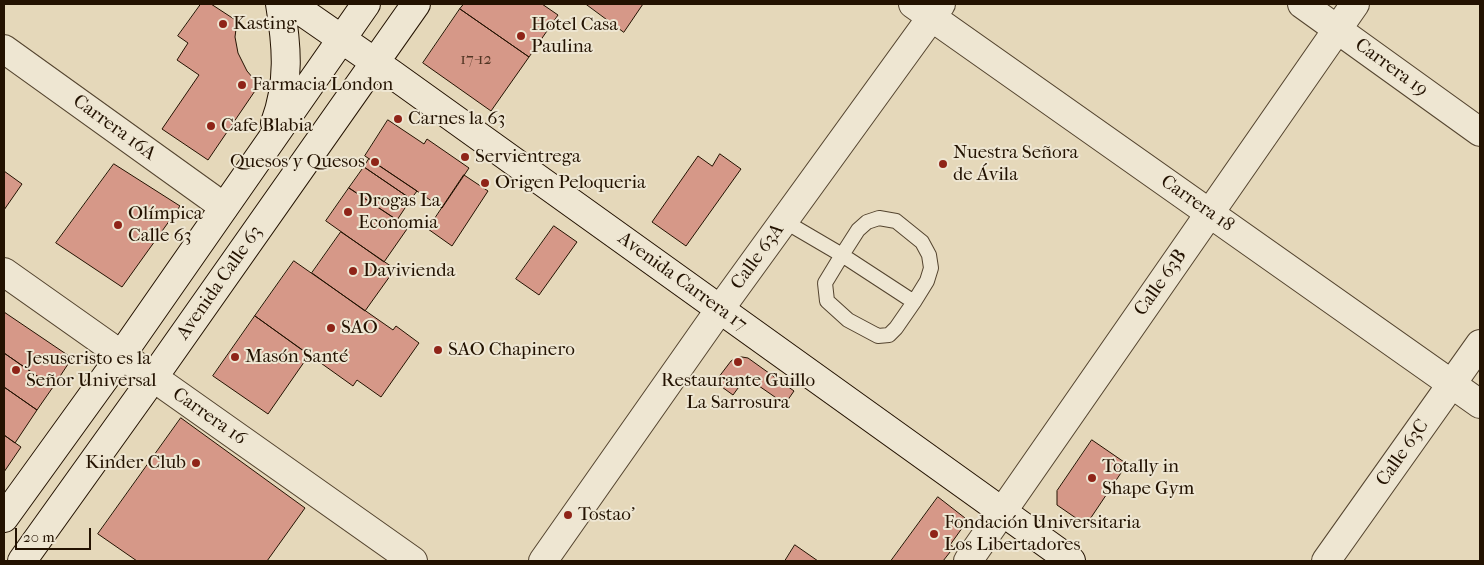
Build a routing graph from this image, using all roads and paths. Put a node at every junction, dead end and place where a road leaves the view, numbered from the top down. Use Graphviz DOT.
graph roads {
  1 [pos="280,4"];
  2 [pos="291,4"];
  3 [pos="366,4"];
  4 [pos="416,4"];
  5 [pos="1302,4"];
  6 [pos="1355,4"];
  7 [pos="929,8"];
  8 [pos="1337,29"];
  9 [pos="341,39"];
  10 [pos="4,49"];
  11 [pos="375,62"];
  12 [pos="1480,132"];
  13 [pos="268,145"];
  14 [pos="224,207"];
  15 [pos="1210,213"];
  16 [pos="784,221"];
  17 [pos="842,255"];
  18 [pos="4,272"];
  19 [pos="914,302"];
  20 [pos="720,309"];
  21 [pos="1480,344"];
  22 [pos="121,355"];
  23 [pos="154,378"];
  24 [pos="1452,384"];
  25 [pos="1480,404"];
  26 [pos="1002,512"];
  27 [pos="4,518"];
  28 [pos="22,561"];
  29 [pos="413,561"];
  30 [pos="544,561"];
  31 [pos="968,561"];
  32 [pos="1071,561"];
  33 [pos="1326,561"];
  1 -- 13 [label="street"];
  2 -- 9 [label="street, Avenida Carrera 17"];
  3 -- 9 [label="street"];
  4 -- 11 [label="street, Avenida Calle 63"];
  5 -- 8 [label="street, Carrera 19"];
  6 -- 8 [label="street, Calle 63B"];
  7 -- 15 [label="street, Carrera 18"];
  7 -- 16 [label="street, Calle 63A"];
  8 -- 12 [label="street, Carrera 19"];
  8 -- 15 [label="street, Calle 63B"];
  9 -- 11 [label="street, Avenida Carrera 17"];
  9 -- 13 [label="street"];
  10 -- 14 [label="street, Carrera 16A"];
  11 -- 20 [label="street, Avenida Carrera 17"];
  11 -- 23 [label="street, Avenida Calle 63"];
  13 -- 14 [label="street"];
  14 -- 22 [label="street"];
  15 -- 24 [label="street, Carrera 18"];
  15 -- 26 [label="street, Calle 63B"];
  16 -- 17 [label="lane"];
  16 -- 20 [label="street, Calle 63A"];
  17 -- 19 [label="lane"];
  17 -- 19 [label="lane"];
  17 -- 19 [label="lane"];
  18 -- 22 [label="street, Carrera 16"];
  20 -- 26 [label="street, Avenida Carrera 17"];
  20 -- 30 [label="street, Calle 63A"];
  21 -- 24 [label="street, Calle 63C"];
  22 -- 23 [label="street, Carrera 16"];
  22 -- 27 [label="street"];
  23 -- 28 [label="street, Avenida Calle 63"];
  23 -- 29 [label="street, Carrera 16"];
  24 -- 25 [label="street, Carrera 18"];
  24 -- 33 [label="street, Calle 63C"];
  26 -- 31 [label="street, Calle 63B"];
  26 -- 32 [label="street, Avenida Carrera 17"];
}
